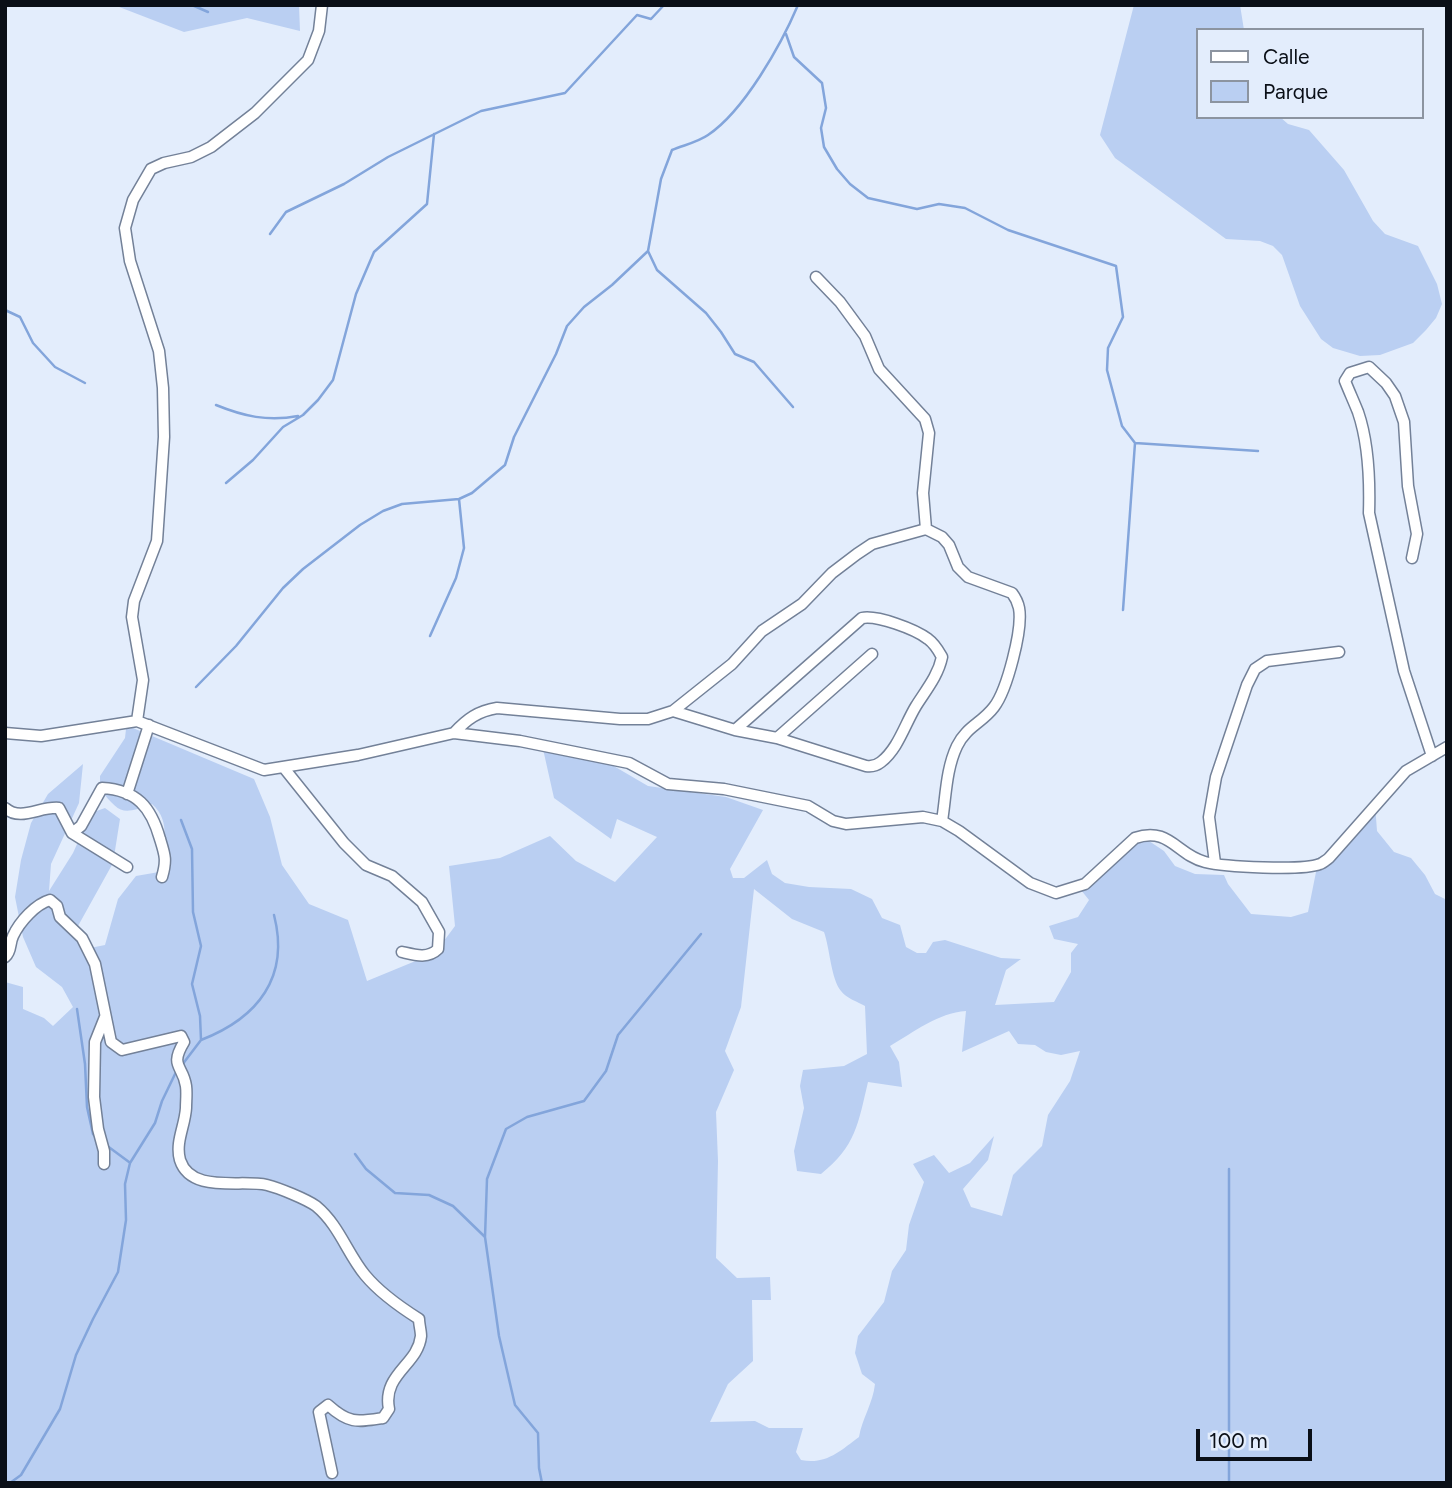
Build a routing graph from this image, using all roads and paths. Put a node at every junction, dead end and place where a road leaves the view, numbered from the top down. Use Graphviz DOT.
graph roads {
  1 [pos="321,5"];
  2 [pos="816,277"];
  3 [pos="926,529"];
  4 [pos="1412,558"];
  5 [pos="1339,652"];
  6 [pos="872,654"];
  7 [pos="673,711"];
  8 [pos="137,720"];
  9 [pos="149,725"];
  10 [pos="734,730"];
  11 [pos="5,733"];
  12 [pos="454,733"];
  13 [pos="777,738"];
  14 [pos="1447,747"];
  15 [pos="1432,756"];
  16 [pos="284,768"];
  17 [pos="127,794"];
  18 [pos="5,808"];
  19 [pos="942,821"];
  20 [pos="72,833"];
  21 [pos="1215,863"];
  22 [pos="127,867"];
  23 [pos="162,877"];
  24 [pos="402,952"];
  25 [pos="5,957"];
  26 [pos="105,1017"];
  27 [pos="104,1164"];
  28 [pos="332,1473"];
  1 -- 8 [label="street"];
  2 -- 3 [label="street"];
  3 -- 7 [label="street"];
  3 -- 19 [label="street"];
  4 -- 15 [label="street"];
  5 -- 21 [label="street"];
  6 -- 13 [label="street"];
  7 -- 10 [label="street"];
  7 -- 12 [label="street"];
  8 -- 9 [label="street"];
  8 -- 11 [label="street"];
  9 -- 16 [label="street"];
  9 -- 17 [label="street"];
  10 -- 13 [label="street"];
  10 -- 13 [label="street"];
  12 -- 16 [label="street"];
  12 -- 19 [label="street"];
  14 -- 15 [label="street"];
  15 -- 21 [label="street"];
  16 -- 24 [label="street"];
  17 -- 20 [label="street"];
  17 -- 23 [label="street"];
  18 -- 20 [label="street"];
  19 -- 21 [label="street"];
  20 -- 22 [label="street"];
  25 -- 26 [label="street"];
  26 -- 27 [label="street"];
  26 -- 28 [label="street"];
}
